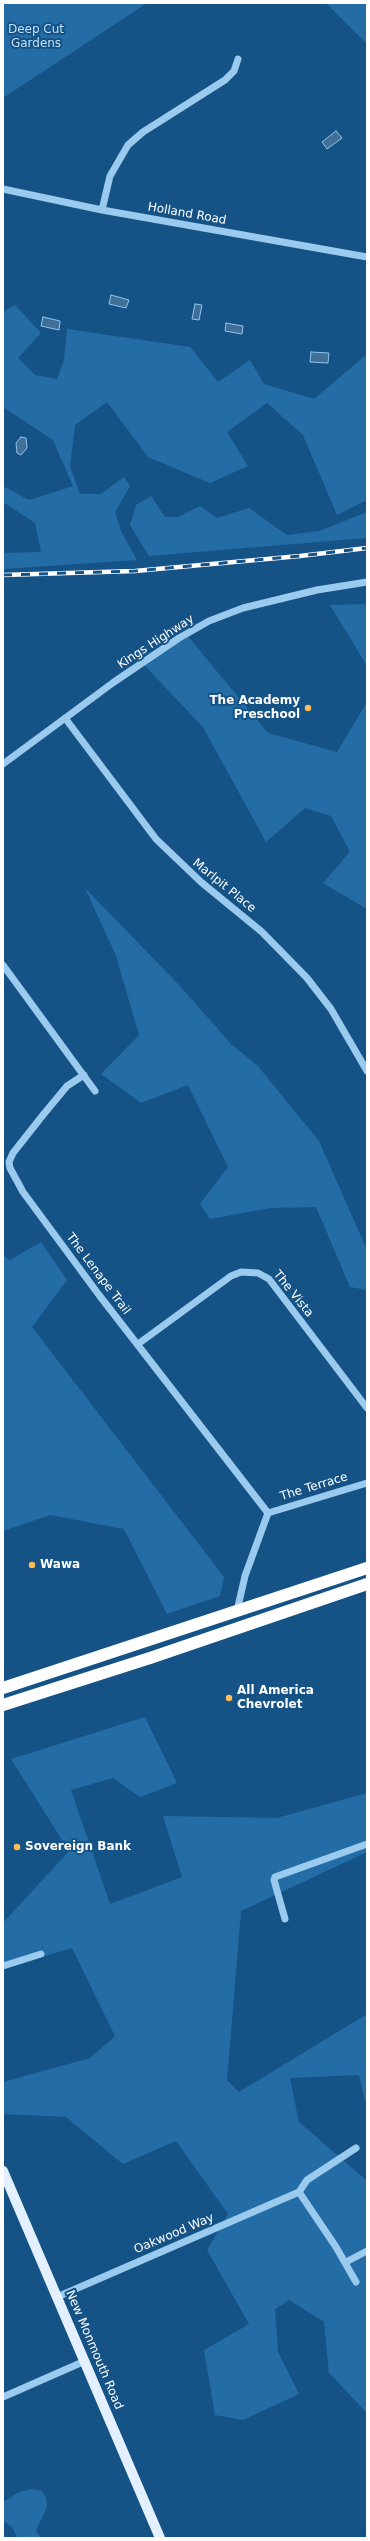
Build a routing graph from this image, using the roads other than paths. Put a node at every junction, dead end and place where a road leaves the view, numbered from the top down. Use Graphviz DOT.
graph roads {
  1 [pos="238,59"];
  2 [pos="3,189"];
  3 [pos="102,210"];
  4 [pos="367,257"];
  5 [pos="367,582"];
  6 [pos="65,718"];
  7 [pos="3,764"];
  8 [pos="3,965"];
  9 [pos="367,1071"];
  10 [pos="84,1075"];
  11 [pos="95,1091"];
  12 [pos="138,1344"];
  13 [pos="367,1408"];
  14 [pos="367,1483"];
  15 [pos="268,1513"];
  16 [pos="367,1568"];
  17 [pos="367,1584"];
  18 [pos="236,1611"];
  19 [pos="3,1688"];
  20 [pos="3,1705"];
  21 [pos="367,1844"];
  22 [pos="285,1919"];
  23 [pos="41,1954"];
  24 [pos="3,1966"];
  25 [pos="356,2148"];
  26 [pos="3,2171"];
  27 [pos="299,2192"];
  28 [pos="367,2251"];
  29 [pos="346,2262"];
  30 [pos="356,2282"];
  31 [pos="57,2297"];
  32 [pos="84,2361"];
  33 [pos="3,2397"];
  34 [pos="160,2538"];
  1 -- 3 [label="street"];
  2 -- 3 [label="street, Holland Road"];
  3 -- 4 [label="street, Holland Road"];
  5 -- 6 [label="street, Kings Highway"];
  6 -- 7 [label="street, Kings Highway"];
  6 -- 9 [label="street, Marlpit Place"];
  8 -- 10 [label="street"];
  10 -- 11 [label="street"];
  10 -- 12 [label="street, The Lenape Trail"];
  12 -- 13 [label="street, The Vista"];
  12 -- 15 [label="street, The Lenape Trail"];
  14 -- 15 [label="street, The Terrace"];
  15 -- 18 [label="street"];
  16 -- 18 [label="highway"];
  17 -- 20 [label="highway"];
  18 -- 19 [label="highway"];
  21 -- 22 [label="street"];
  23 -- 24 [label="street"];
  25 -- 27 [label="street"];
  26 -- 31 [label="main road, New Monmouth Road"];
  27 -- 29 [label="street"];
  27 -- 31 [label="street, Oakwood Way"];
  28 -- 29 [label="street"];
  29 -- 30 [label="street"];
  31 -- 32 [label="main road, New Monmouth Road"];
  32 -- 33 [label="street"];
  32 -- 34 [label="main road, New Monmouth Road"];
}
